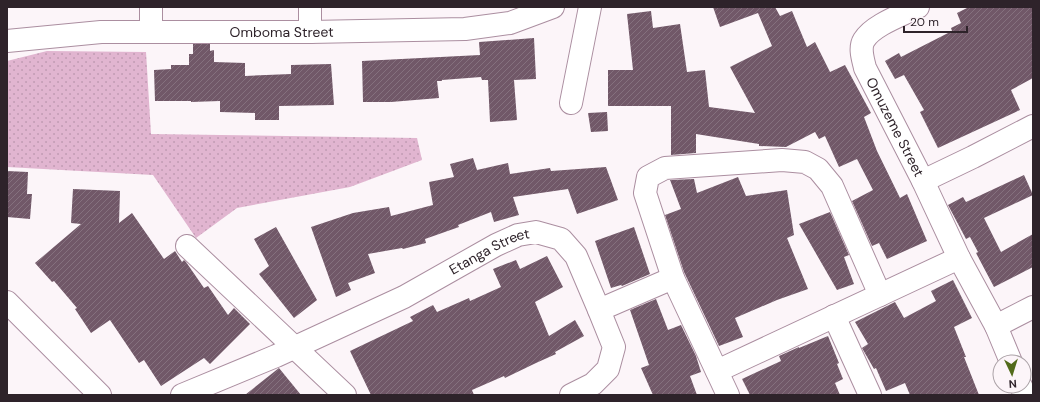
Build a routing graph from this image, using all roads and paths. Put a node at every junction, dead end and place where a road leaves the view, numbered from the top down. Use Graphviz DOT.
graph roads {
  1 [pos="151,7"];
  2 [pos="310,7"];
  3 [pos="553,7"];
  4 [pos="590,7"];
  5 [pos="918,7"];
  6 [pos="151,32"];
  7 [pos="310,32"];
  8 [pos="7,41"];
  9 [pos="571,103"];
  10 [pos="1033,126"];
  11 [pos="923,181"];
  12 [pos="187,246"];
  13 [pos="959,258"];
  14 [pos="673,278"];
  15 [pos="880,295"];
  16 [pos="7,302"];
  17 [pos="1033,307"];
  18 [pos="599,310"];
  19 [pos="834,316"];
  20 [pos="996,326"];
  21 [pos="294,347"];
  22 [pos="1008,354"];
  23 [pos="717,372"];
  24 [pos="100,395"];
  25 [pos="182,395"];
  26 [pos="345,395"];
  27 [pos="571,395"];
  28 [pos="728,395"];
  29 [pos="870,395"];
  1 -- 6 [label="street"];
  2 -- 7 [label="street"];
  3 -- 7 [label="street, Omboma Street"];
  4 -- 9 [label="street"];
  5 -- 11 [label="street, Omuzeme Street"];
  6 -- 7 [label="street, Omboma Street"];
  6 -- 8 [label="street, Omboma Street"];
  10 -- 11 [label="street, Omuzeme Street"];
  11 -- 13 [label="street"];
  12 -- 21 [label="street"];
  13 -- 15 [label="street"];
  13 -- 20 [label="street"];
  14 -- 15 [label="street"];
  14 -- 18 [label="street"];
  14 -- 23 [label="street"];
  15 -- 19 [label="street"];
  16 -- 24 [label="street"];
  17 -- 20 [label="street"];
  18 -- 21 [label="street, Etanga Street"];
  18 -- 27 [label="street, Etanga Street"];
  19 -- 23 [label="street"];
  19 -- 29 [label="street"];
  20 -- 22 [label="street"];
  21 -- 25 [label="street, Etanga Street"];
  21 -- 26 [label="street"];
  23 -- 28 [label="street"];
}
